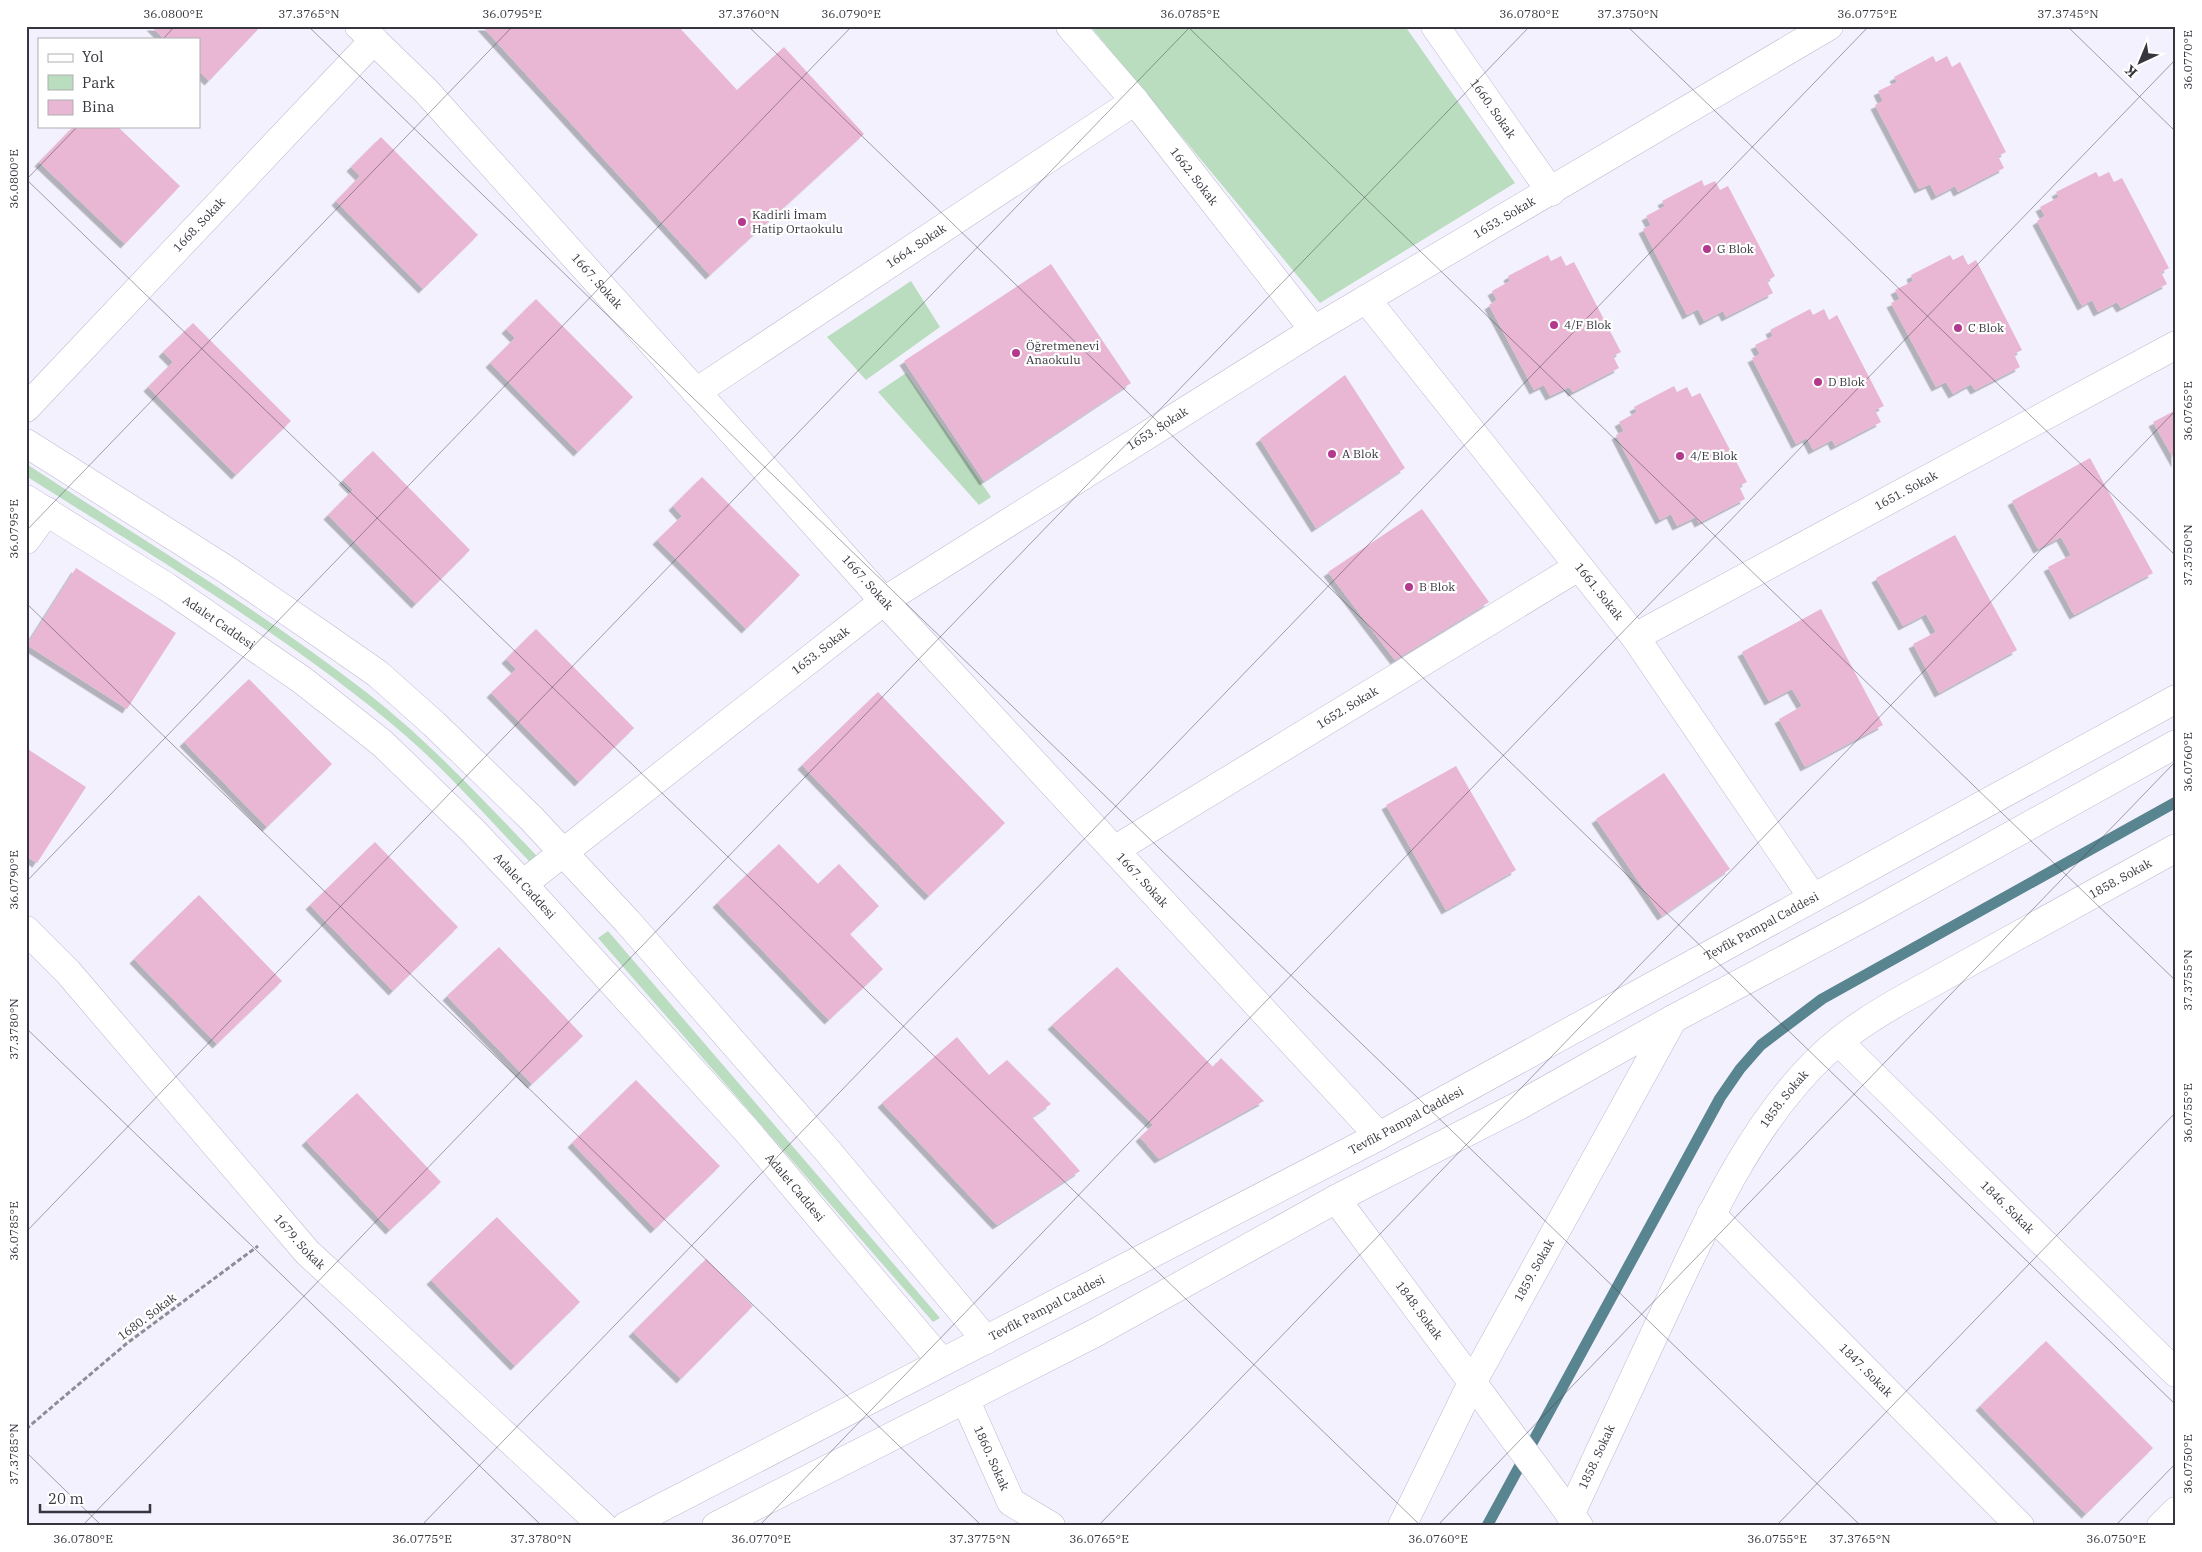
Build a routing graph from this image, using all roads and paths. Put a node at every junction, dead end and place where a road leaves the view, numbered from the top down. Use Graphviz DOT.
graph roads {
  1 [pos="1070,26"];
  2 [pos="1435,26"];
  3 [pos="1829,26"];
  4 [pos="366,33"];
  5 [pos="1135,101"];
  6 [pos="1552,192"];
  7 [pos="1366,300"];
  8 [pos="1314,330"];
  9 [pos="2176,345"];
  10 [pos="696,392"];
  11 [pos="26,408"];
  12 [pos="26,442"];
  13 [pos="37,505"];
  14 [pos="26,540"];
  15 [pos="1578,567"];
  16 [pos="884,601"];
  17 [pos="1635,637"];
  18 [pos="2176,699"];
  19 [pos="2176,744"];
  20 [pos="2176,848"];
  21 [pos="1116,849"];
  22 [pos="562,852"];
  23 [pos="523,884"];
  24 [pos="1813,898"];
  25 [pos="26,930"];
  26 [pos="1673,1019"];
  27 [pos="1839,1042"];
  28 [pos="1379,1136"];
  29 [pos="1336,1198"];
  30 [pos="1711,1214"];
  31 [pos="285,1226"];
  32 [pos="986,1340"];
  33 [pos="942,1362"];
  34 [pos="2176,1374"];
  35 [pos="1472,1383"];
  36 [pos="965,1399"];
  37 [pos="26,1429"];
  38 [pos="2176,1511"];
  39 [pos="1574,1520"];
  40 [pos="603,1526"];
  41 [pos="626,1526"];
  42 [pos="716,1526"];
  43 [pos="1051,1526"];
  44 [pos="1402,1526"];
  45 [pos="2020,1526"];
  46 [pos="2161,1526"];
  1 -- 5 [label="street, 1662. Sokak"];
  2 -- 6 [label="street, 1660. Sokak"];
  3 -- 6 [label="street, 1653. Sokak"];
  4 -- 10 [label="street, 1667. Sokak"];
  4 -- 11 [label="street, 1668. Sokak"];
  5 -- 8 [label="street, 1662. Sokak"];
  5 -- 10 [label="street, 1664. Sokak"];
  6 -- 7 [label="street, 1653. Sokak"];
  7 -- 8 [label="street, 1653. Sokak"];
  7 -- 15 [label="street, 1661. Sokak"];
  8 -- 16 [label="street, 1653. Sokak"];
  9 -- 17 [label="street, 1651. Sokak"];
  10 -- 16 [label="street, 1667. Sokak"];
  12 -- 22 [label="street"];
  13 -- 14 [label="street"];
  13 -- 23 [label="street, Adalet Caddesi"];
  15 -- 17 [label="street, 1661. Sokak"];
  15 -- 21 [label="street, 1652. Sokak"];
  16 -- 21 [label="street, 1667. Sokak"];
  16 -- 22 [label="street, 1653. Sokak"];
  17 -- 24 [label="street, 1661. Sokak"];
  18 -- 24 [label="street, Tevfik Pampal Caddesi"];
  19 -- 26 [label="street"];
  20 -- 27 [label="street, 1858. Sokak"];
  21 -- 28 [label="street, 1667. Sokak"];
  22 -- 23 [label="street, 1653. Sokak"];
  22 -- 32 [label="street"];
  23 -- 33 [label="street, Adalet Caddesi"];
  24 -- 28 [label="street, Tevfik Pampal Caddesi"];
  25 -- 31 [label="street, 1679. Sokak"];
  26 -- 29 [label="street"];
  26 -- 35 [label="street, 1859. Sokak"];
  27 -- 30 [label="street, 1858. Sokak"];
  27 -- 34 [label="street, 1846. Sokak"];
  28 -- 32 [label="street, Tevfik Pampal Caddesi"];
  29 -- 35 [label="street, 1848. Sokak"];
  29 -- 36 [label="street"];
  30 -- 39 [label="street, 1858. Sokak"];
  30 -- 45 [label="street, 1847. Sokak"];
  31 -- 37 [label="path, 1680. Sokak"];
  31 -- 40 [label="street, 1679. Sokak"];
  32 -- 33 [label="street, Tevfik Pampal Caddesi"];
  33 -- 41 [label="street, Tevfik Pampal Caddesi"];
  35 -- 39 [label="street, 1848. Sokak"];
  35 -- 44 [label="street, 1859. Sokak"];
  36 -- 42 [label="street"];
  36 -- 43 [label="street, 1860. Sokak"];
  38 -- 46 [label="street"];
}
